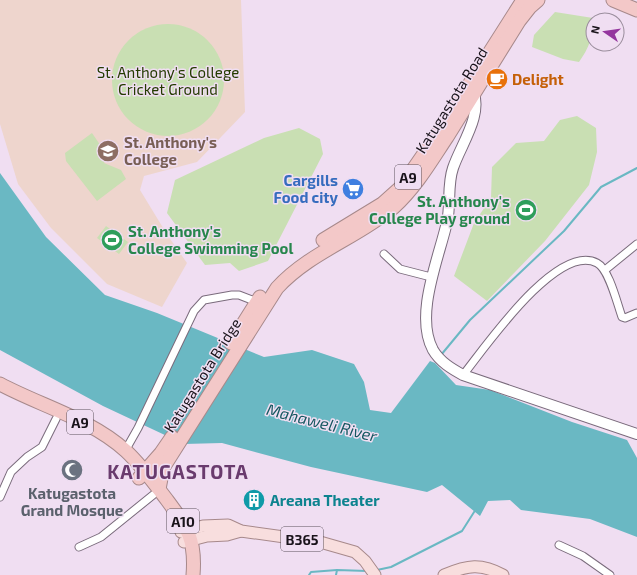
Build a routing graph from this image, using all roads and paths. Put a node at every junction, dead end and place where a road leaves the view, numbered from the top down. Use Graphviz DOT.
graph roads {
  1 [pos="523,0"];
  2 [pos="538,0"];
  3 [pos="613,0"];
  4 [pos="637,10"];
  5 [pos="472,89"];
  6 [pos="637,244"];
  7 [pos="384,254"];
  8 [pos="605,270"];
  9 [pos="431,277"];
  10 [pos="255,311"];
  11 [pos="637,313"];
  12 [pos="464,375"];
  13 [pos="0,384"];
  14 [pos="0,393"];
  15 [pos="56,419"];
  16 [pos="637,434"];
  17 [pos="125,451"];
  18 [pos="160,463"];
  19 [pos="144,477"];
  20 [pos="156,492"];
  21 [pos="0,497"];
  22 [pos="186,536"];
  23 [pos="559,546"];
  24 [pos="79,547"];
  25 [pos="372,571"];
  26 [pos="185,575"];
  27 [pos="194,575"];
  28 [pos="444,575"];
  29 [pos="503,575"];
  30 [pos="610,575"];
  1 -- 5 [label="highway, Katugastota Road / A9"];
  2 -- 5 [label="highway, Katugastota Road / A9"];
  3 -- 4 [label="highway"];
  5 -- 9 [label="street"];
  5 -- 10 [label="highway, Katugastota Road / A9"];
  6 -- 8 [label="street"];
  7 -- 9 [label="street"];
  8 -- 11 [label="street"];
  8 -- 12 [label="street"];
  9 -- 12 [label="street"];
  10 -- 17 [label="street"];
  10 -- 18 [label="highway, Katugastota Bridge / A9"];
  12 -- 16 [label="street"];
  13 -- 17 [label="highway, A9"];
  14 -- 15 [label="highway, A9"];
  15 -- 19 [label="highway, A9"];
  15 -- 21 [label="street"];
  17 -- 18 [label="highway"];
  17 -- 19 [label="highway, A9"];
  18 -- 19 [label="highway"];
  18 -- 20 [label="highway"];
  19 -- 20 [label="highway, A10"];
  20 -- 22 [label="highway, A10"];
  20 -- 24 [label="street"];
  22 -- 25 [label="main road, B365"];
  22 -- 26 [label="highway, A10"];
  22 -- 27 [label="highway, A10"];
  23 -- 30 [label="street"];
  28 -- 29 [label="main road"];
}
